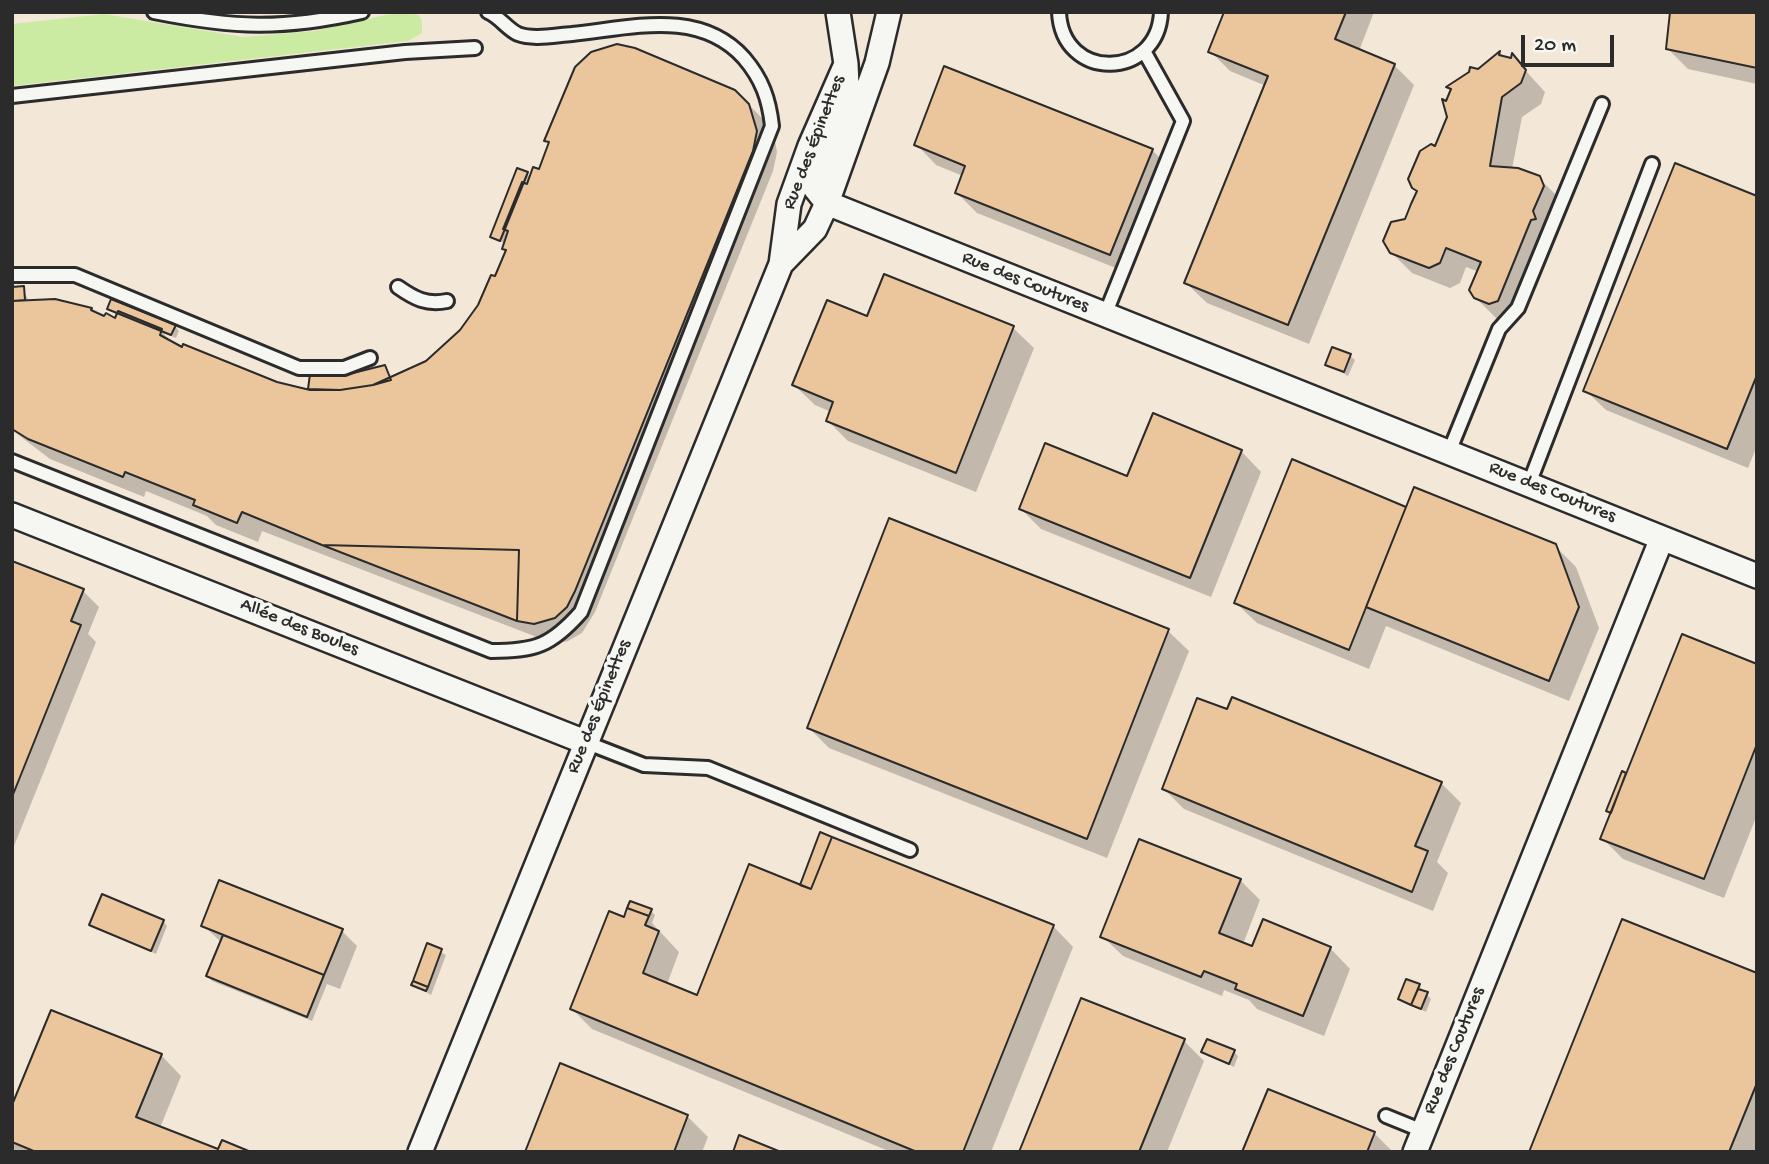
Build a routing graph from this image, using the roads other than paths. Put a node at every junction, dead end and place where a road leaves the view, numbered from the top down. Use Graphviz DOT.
graph roads {
  1 [pos="154,12"];
  2 [pos="362,12"];
  3 [pos="488,12"];
  4 [pos="838,12"];
  5 [pos="889,12"];
  6 [pos="1059,12"];
  7 [pos="1160,12"];
  8 [pos="475,48"];
  9 [pos="1144,51"];
  10 [pos="846,64"];
  11 [pos="12,96"];
  12 [pos="1602,104"];
  13 [pos="1653,164"];
  14 [pos="827,203"];
  15 [pos="781,264"];
  16 [pos="12,275"];
  17 [pos="398,287"];
  18 [pos="447,302"];
  19 [pos="1105,315"];
  20 [pos="370,358"];
  21 [pos="1449,452"];
  22 [pos="12,461"];
  23 [pos="1529,484"];
  24 [pos="12,515"];
  25 [pos="1662,538"];
  26 [pos="1757,576"];
  27 [pos="585,742"];
  28 [pos="910,850"];
  29 [pos="1386,1116"];
  30 [pos="1419,1141"];
  31 [pos="420,1152"];
  1 -- 2 [label="lane"];
  3 -- 22 [label="lane"];
  4 -- 10 [label="street, Rue des Épinettes"];
  5 -- 14 [label="street, Rue des Épinettes"];
  6 -- 9 [label="lane"];
  7 -- 9 [label="lane"];
  8 -- 11 [label="lane"];
  9 -- 19 [label="lane"];
  10 -- 14 [label="street, Rue des Épinettes"];
  10 -- 15 [label="street, Rue des Épinettes"];
  12 -- 21 [label="lane"];
  13 -- 23 [label="lane"];
  14 -- 15 [label="street, Rue des Épinettes"];
  14 -- 19 [label="street, Rue des Coutures"];
  15 -- 27 [label="street, Rue des Épinettes"];
  16 -- 20 [label="lane"];
  17 -- 18 [label="lane"];
  19 -- 21 [label="street, Rue des Coutures"];
  21 -- 23 [label="street, Rue des Coutures"];
  23 -- 25 [label="street, Rue des Coutures"];
  24 -- 27 [label="street, Allée des Boules"];
  25 -- 26 [label="street"];
  25 -- 30 [label="street, Rue des Coutures"];
  27 -- 28 [label="lane"];
  27 -- 31 [label="street, Rue des Épinettes"];
  29 -- 30 [label="lane"];
}
